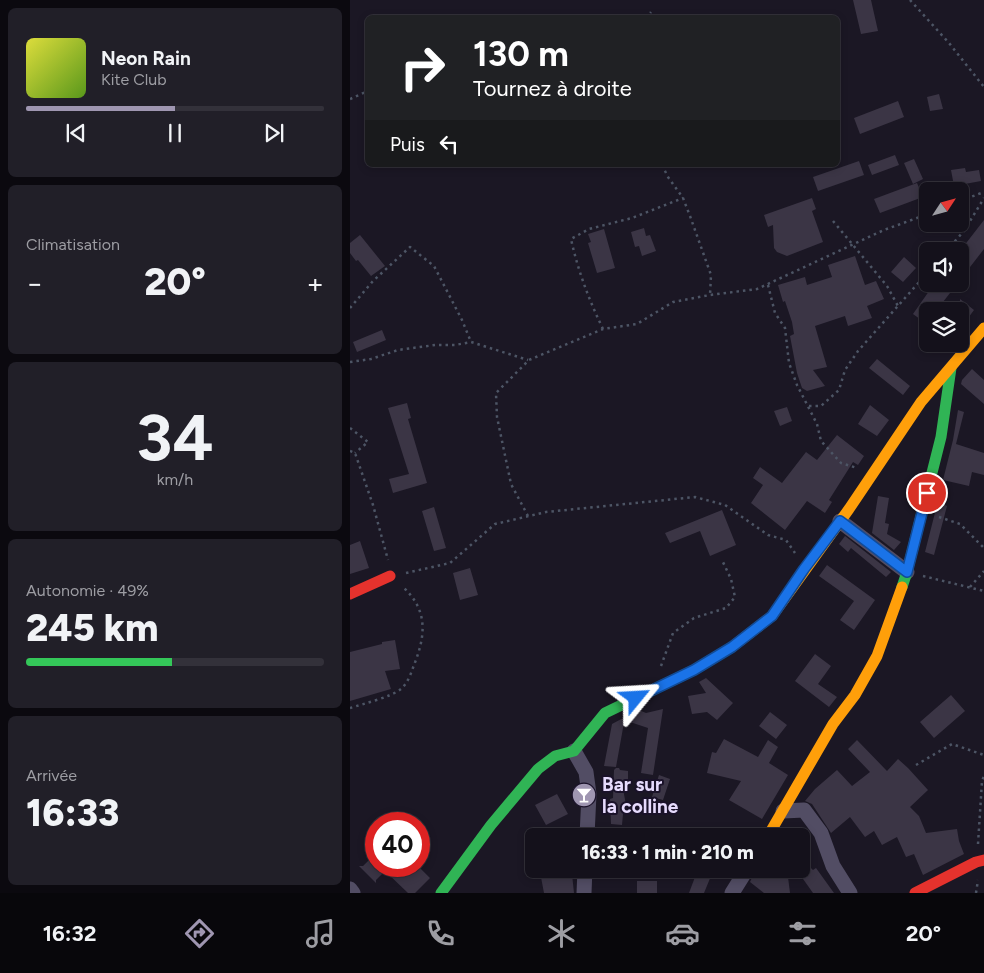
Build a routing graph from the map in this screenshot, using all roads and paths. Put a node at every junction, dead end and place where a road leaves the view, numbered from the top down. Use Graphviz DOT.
graph roads {
  1 [pos="910,0"];
  2 [pos="651,12"];
  3 [pos="648,15"];
  4 [pos="984,87"];
  5 [pos="365,92"];
  6 [pos="350,99"];
  7 [pos="663,167"];
  8 [pos="984,192"];
  9 [pos="683,198"];
  10 [pos="969,198"];
  11 [pos="984,198"];
  12 [pos="919,217"];
  13 [pos="833,221"];
  14 [pos="954,242"];
  15 [pos="851,245"];
  16 [pos="919,282"];
  17 [pos="768,285"];
  18 [pos="710,295"];
  19 [pos="898,306"];
  20 [pos="350,308"];
  21 [pos="984,328"];
  22 [pos="603,329"];
  23 [pos="471,342"];
  24 [pos="529,360"];
  25 [pos="350,362"];
  26 [pos="951,368"];
  27 [pos="809,406"];
  28 [pos="350,428"];
  29 [pos="350,451"];
  30 [pos="356,453"];
  31 [pos="872,474"];
  32 [pos="922,512"];
  33 [pos="528,516"];
  34 [pos="840,521"];
  35 [pos="984,548"];
  36 [pos="722,560"];
  37 [pos="804,569"];
  38 [pos="984,571"];
  39 [pos="907,572"];
  40 [pos="390,576"];
  41 [pos="970,587"];
  42 [pos="984,591"];
  43 [pos="350,594"];
  44 [pos="652,690"];
  45 [pos="350,708"];
  46 [pos="574,751"];
  47 [pos="984,754"];
  48 [pos="916,765"];
  49 [pos="984,776"];
  50 [pos="782,811"];
  51 [pos="587,828"];
  52 [pos="772,828"];
  53 [pos="980,861"];
  54 [pos="585,878"];
  55 [pos="741,878"];
  56 [pos="350,889"];
  57 [pos="353,893"];
  58 [pos="441,893"];
  59 [pos="584,893"];
  60 [pos="732,893"];
  61 [pos="850,893"];
  62 [pos="915,893"];
  63 [pos="976,893"];
  1 -- 4 [label="path"];
  2 -- 3 [label="path"];
  5 -- 6 [label="path"];
  7 -- 9 [label="path"];
  8 -- 10 [label="path"];
  9 -- 18 [label="path"];
  9 -- 22 [label="path"];
  11 -- 14 [label="path"];
  12 -- 15 [label="path"];
  13 -- 15 [label="path"];
  15 -- 17 [label="path"];
  15 -- 19 [label="path"];
  16 -- 19 [label="path"];
  17 -- 18 [label="path"];
  17 -- 27 [label="path"];
  18 -- 22 [label="path"];
  19 -- 27 [label="path"];
  20 -- 23 [label="path"];
  21 -- 26 [label="street"];
  22 -- 24 [label="path"];
  23 -- 24 [label="path"];
  23 -- 25 [label="path"];
  24 -- 33 [label="path"];
  26 -- 31 [label="street"];
  26 -- 32 [label="street"];
  27 -- 31 [label="path"];
  28 -- 30 [label="path"];
  29 -- 30 [label="path"];
  30 -- 40 [label="path"];
  31 -- 34 [label="street"];
  32 -- 35 [label="path"];
  32 -- 39 [label="street"];
  33 -- 37 [label="path"];
  33 -- 40 [label="path"];
  34 -- 37 [label="street"];
  34 -- 39 [label="street"];
  36 -- 44 [label="path"];
  37 -- 44 [label="street"];
  38 -- 41 [label="path"];
  39 -- 41 [label="path"];
  39 -- 50 [label="street"];
  40 -- 43 [label="street"];
  40 -- 45 [label="path"];
  41 -- 42 [label="path"];
  44 -- 46 [label="street"];
  46 -- 51 [label="street"];
  46 -- 58 [label="street"];
  47 -- 48 [label="path"];
  49 -- 53 [label="path"];
  50 -- 52 [label="street"];
  50 -- 61 [label="street"];
  53 -- 62 [label="street"];
  53 -- 63 [label="path"];
  54 -- 59 [label="street"];
  55 -- 60 [label="street"];
  56 -- 57 [label="street"];
}
